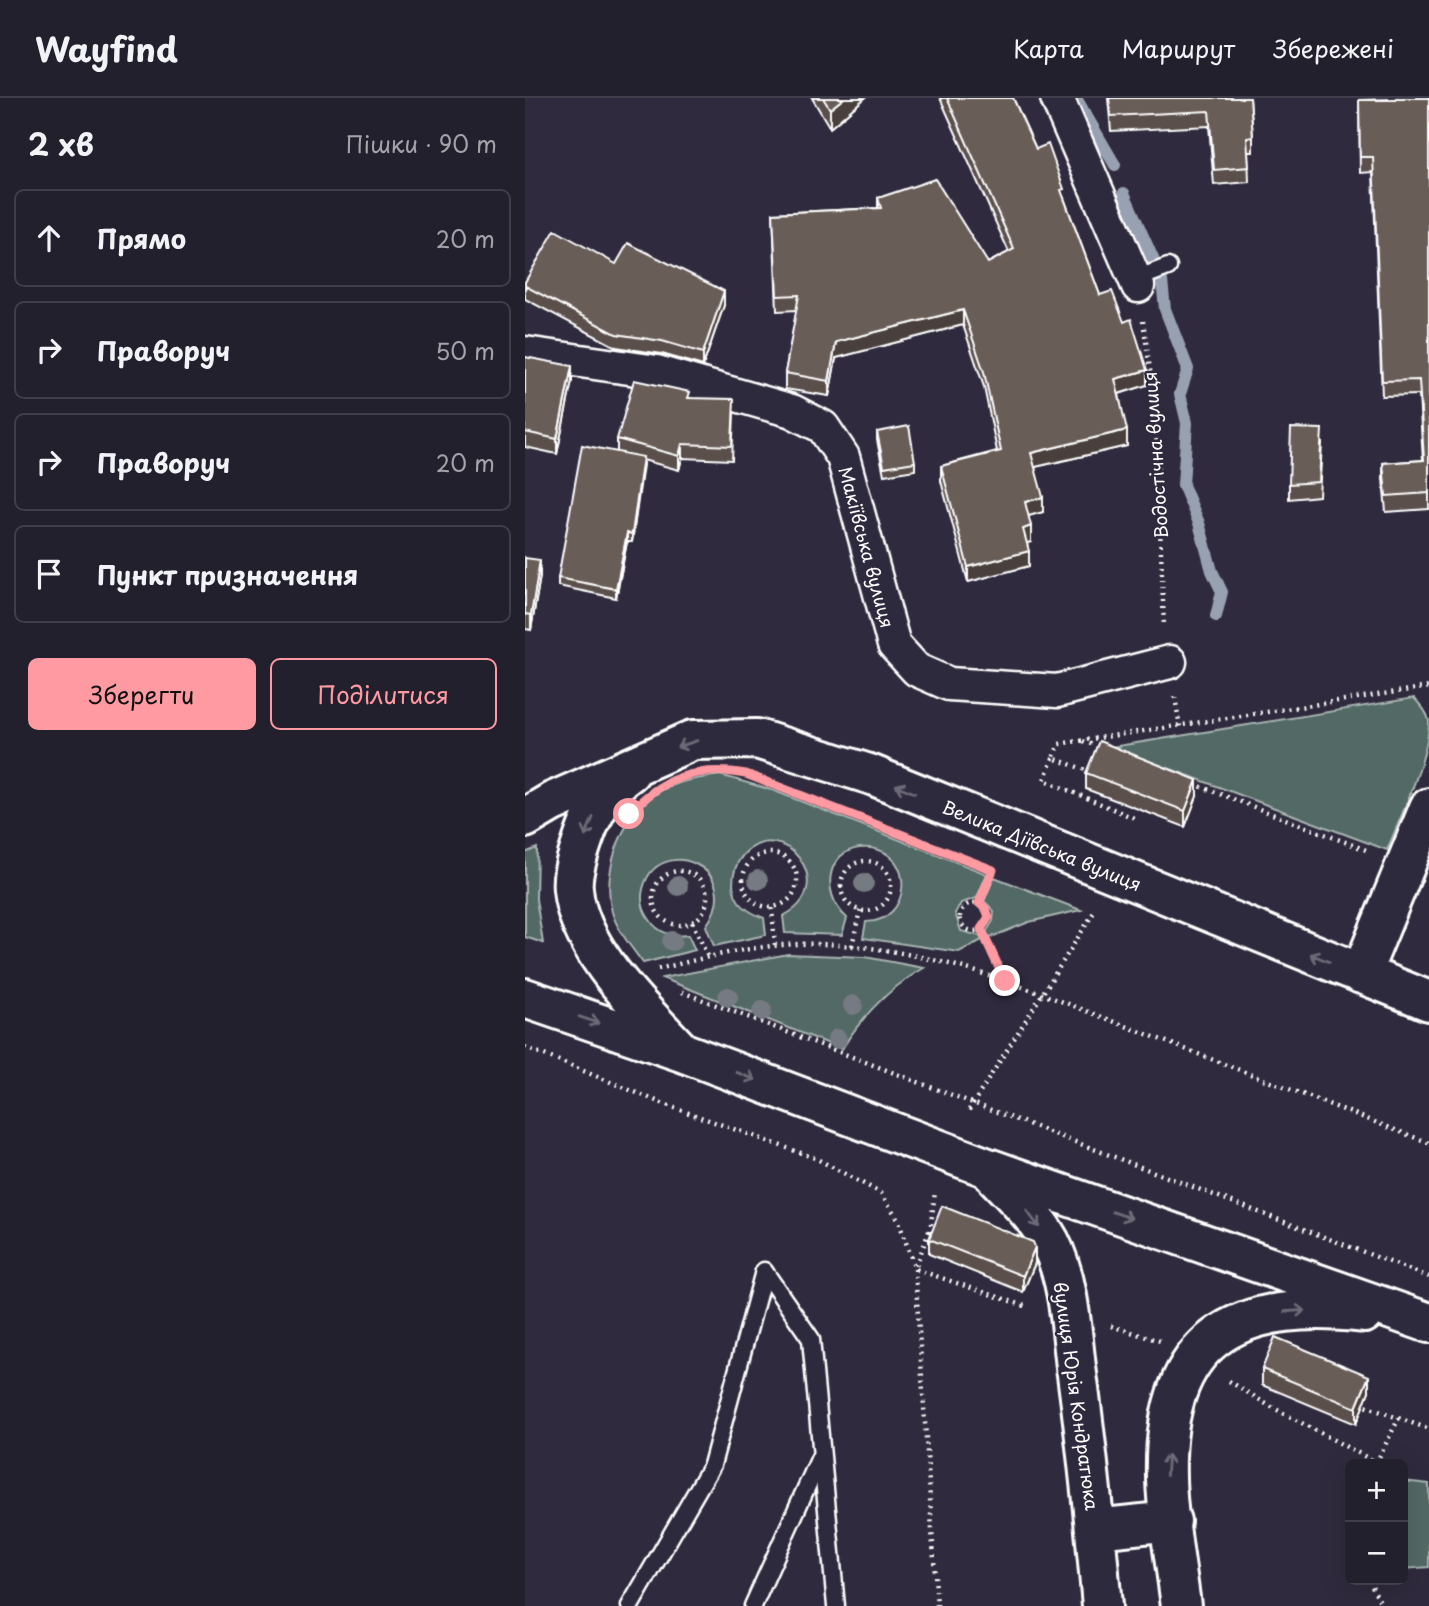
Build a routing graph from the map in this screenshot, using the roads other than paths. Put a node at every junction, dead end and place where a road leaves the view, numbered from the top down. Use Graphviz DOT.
graph roads {
  1 [pos="1057,98"];
  2 [pos="1168,267"];
  3 [pos="1137,282"];
  4 [pos="525,353"];
  5 [pos="1170,662"];
  6 [pos="649,759"];
  7 [pos="1429,808"];
  8 [pos="525,818"];
  9 [pos="1361,974"];
  10 [pos="525,998"];
  11 [pos="1429,1001"];
  12 [pos="682,1052"];
  13 [pos="988,1168"];
  14 [pos="1424,1321"];
  15 [pos="822,1453"];
  16 [pos="1171,1521"];
  17 [pos="1095,1529"];
  18 [pos="630,1606"];
  19 [pos="753,1606"];
  20 [pos="836,1606"];
  21 [pos="1102,1606"];
  22 [pos="1181,1606"];
  1 -- 3 [label="street"];
  2 -- 3 [label="lane"];
  4 -- 5 [label="street, Макіївська вулиця"];
  6 -- 8 [label="main road, Велика Діївська вулиця"];
  9 -- 6 [label="main road, Велика Діївська вулиця, one-way"];
  6 -- 12 [label="main road, Велика Діївська вулиця, one-way"];
  7 -- 9 [label="main road"];
  9 -- 11 [label="main road, Велика Діївська вулиця"];
  10 -- 12 [label="main road, Велика Діївська вулиця, one-way"];
  12 -- 13 [label="main road, Велика Діївська вулиця, one-way"];
  13 -- 14 [label="main road, Велика Діївська вулиця, one-way"];
  13 -- 17 [label="main road, вулиця Юрія Кондратюка, one-way"];
  16 -- 14 [label="main road, one-way"];
  15 -- 18 [label="lane"];
  15 -- 19 [label="lane"];
  15 -- 20 [label="lane"];
  16 -- 17 [label="main road"];
  16 -- 22 [label="main road"];
  17 -- 21 [label="main road, вулиця Юрія Кондратюка"];
}
